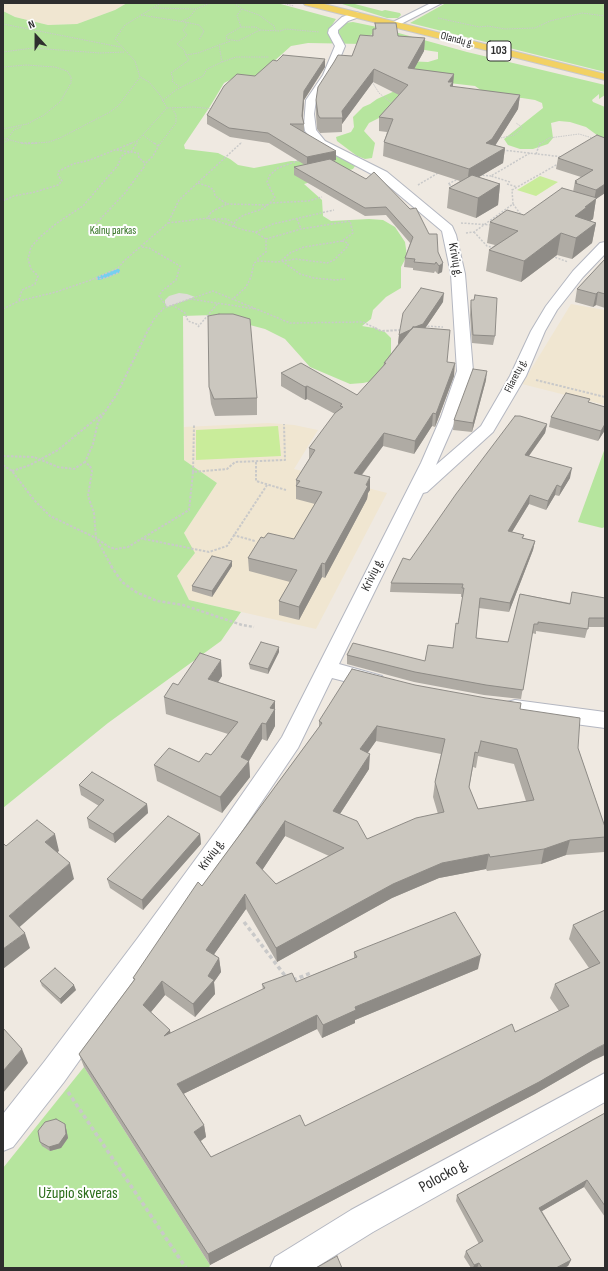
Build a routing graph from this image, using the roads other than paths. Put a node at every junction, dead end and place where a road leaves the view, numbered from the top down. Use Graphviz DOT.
graph roads {
  1 [pos="308,3"];
  2 [pos="438,3"];
  3 [pos="356,15"];
  4 [pos="394,24"];
  5 [pos="605,76"];
  6 [pos="605,246"];
  7 [pos="440,437"];
  8 [pos="471,444"];
  9 [pos="414,494"];
  10 [pos="327,669"];
  11 [pos="392,685"];
  12 [pos="495,706"];
  13 [pos="605,720"];
  14 [pos="605,1088"];
  15 [pos="3,1137"];
  16 [pos="286,1268"];
  1 -- 3 [label="main road, Olandų g. / 103"];
  2 -- 4 [label="street"];
  3 -- 4 [label="main road, Olandų g. / 103"];
  3 -- 7 [label="street, Krivių g."];
  4 -- 5 [label="main road, Olandų g. / 103"];
  6 -- 8 [label="street, Filaretų g."];
  7 -- 8 [label="street"];
  7 -- 9 [label="street, Krivių g."];
  8 -- 9 [label="street, Filaretų g."];
  9 -- 10 [label="street, Krivių g."];
  10 -- 11 [label="street"];
  10 -- 15 [label="street, Krivių g."];
  12 -- 13 [label="street"];
  14 -- 16 [label="street, Polocko g."];
}
